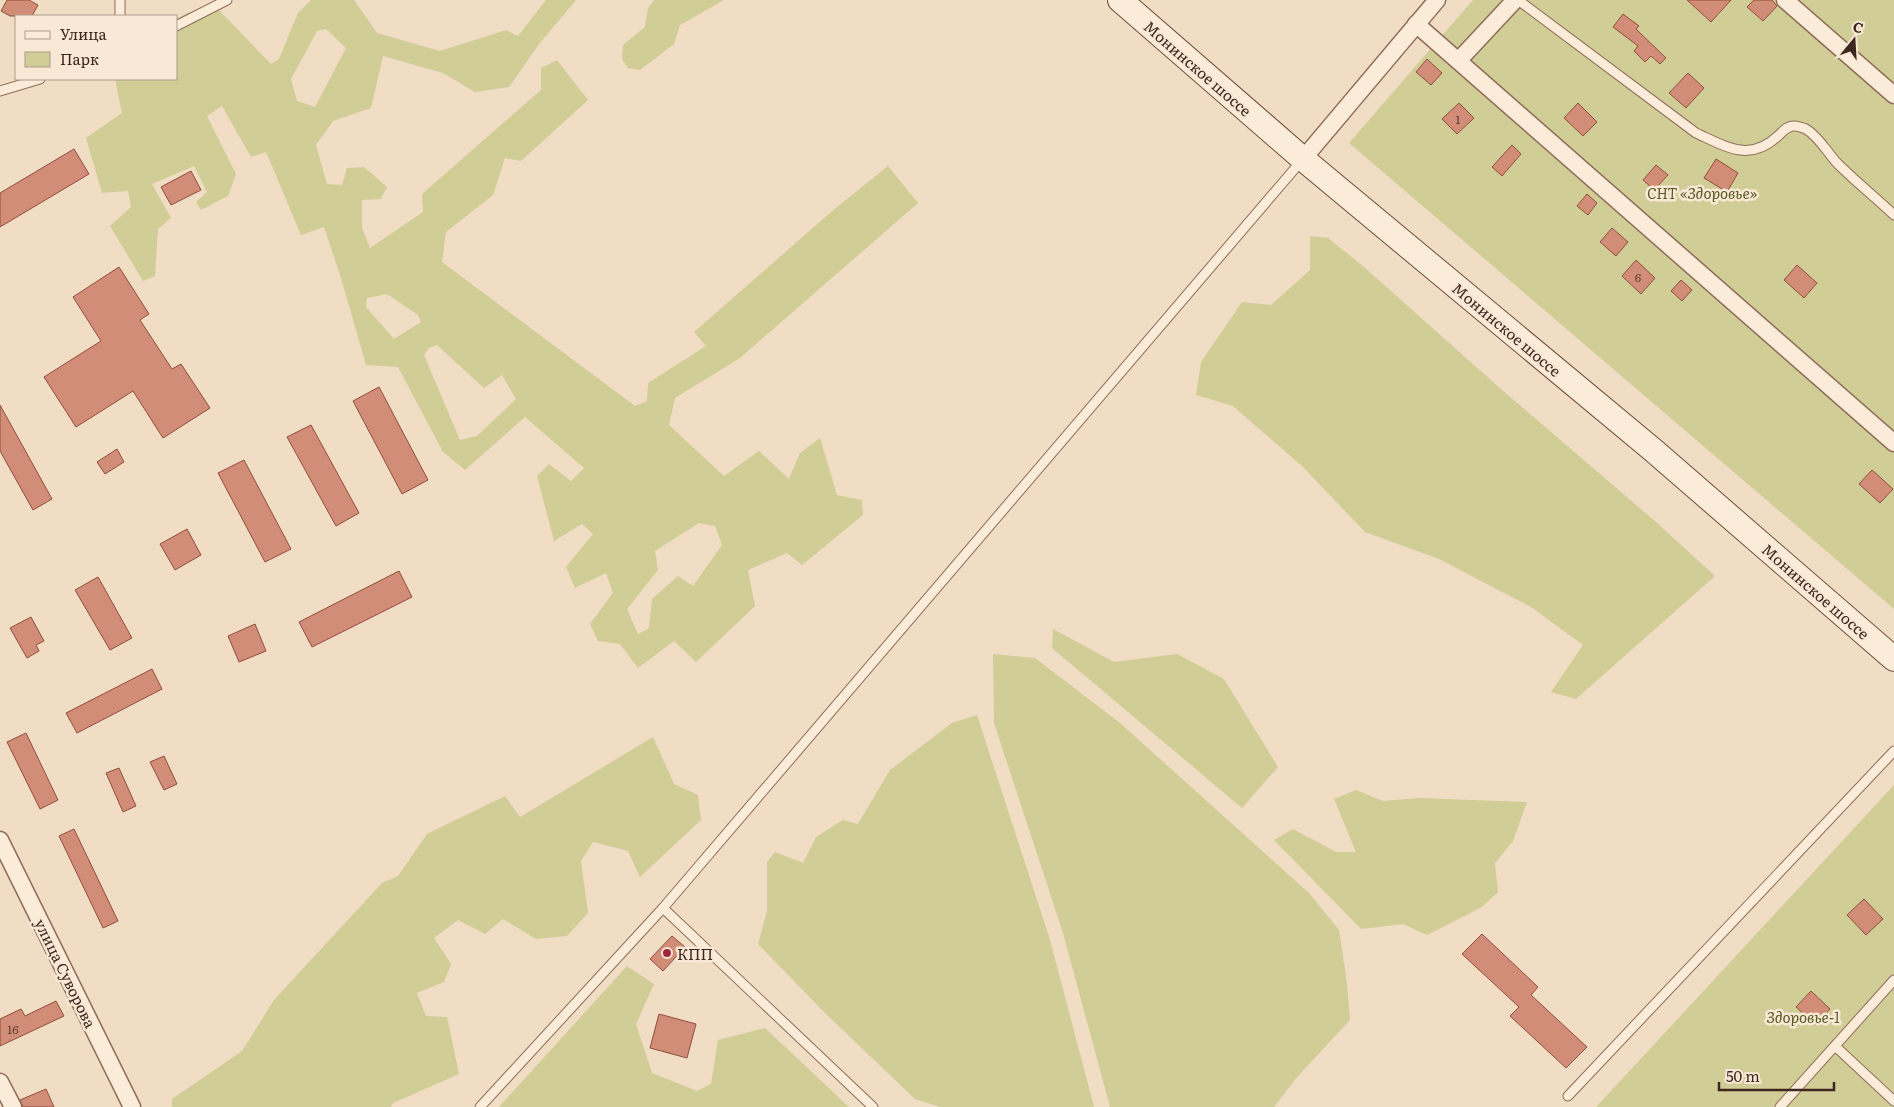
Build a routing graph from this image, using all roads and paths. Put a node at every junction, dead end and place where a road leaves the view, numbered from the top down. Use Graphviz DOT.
graph roads {
  1 [pos="120,0"];
  2 [pos="227,0"];
  3 [pos="1120,0"];
  4 [pos="1437,0"];
  5 [pos="1516,0"];
  6 [pos="1785,0"];
  7 [pos="120,15"];
  8 [pos="1416,24"];
  9 [pos="178,25"];
  10 [pos="1459,60"];
  11 [pos="37,80"];
  12 [pos="0,91"];
  13 [pos="1894,95"];
  14 [pos="1303,159"];
  15 [pos="1894,215"];
  16 [pos="1894,442"];
  17 [pos="1894,658"];
  18 [pos="1894,751"];
  19 [pos="0,841"];
  20 [pos="663,908"];
  21 [pos="1894,980"];
  22 [pos="1835,1046"];
  23 [pos="0,1082"];
  24 [pos="1568,1096"];
  25 [pos="1894,1101"];
  26 [pos="13,1107"];
  27 [pos="132,1107"];
  28 [pos="480,1107"];
  29 [pos="873,1107"];
  30 [pos="1780,1107"];
  1 -- 7 [label="lane"];
  2 -- 9 [label="lane"];
  3 -- 14 [label="main road, Монинское шоссе"];
  4 -- 8 [label="street"];
  5 -- 10 [label="street"];
  5 -- 15 [label="lane"];
  6 -- 13 [label="street"];
  8 -- 10 [label="street"];
  8 -- 14 [label="street"];
  10 -- 16 [label="street"];
  11 -- 12 [label="lane"];
  14 -- 17 [label="main road, Монинское шоссе"];
  14 -- 20 [label="lane"];
  18 -- 24 [label="lane"];
  19 -- 27 [label="street, улица Суворова"];
  20 -- 28 [label="lane"];
  20 -- 29 [label="lane"];
  21 -- 22 [label="lane"];
  22 -- 25 [label="lane"];
  22 -- 30 [label="lane"];
  23 -- 26 [label="street"];
}
